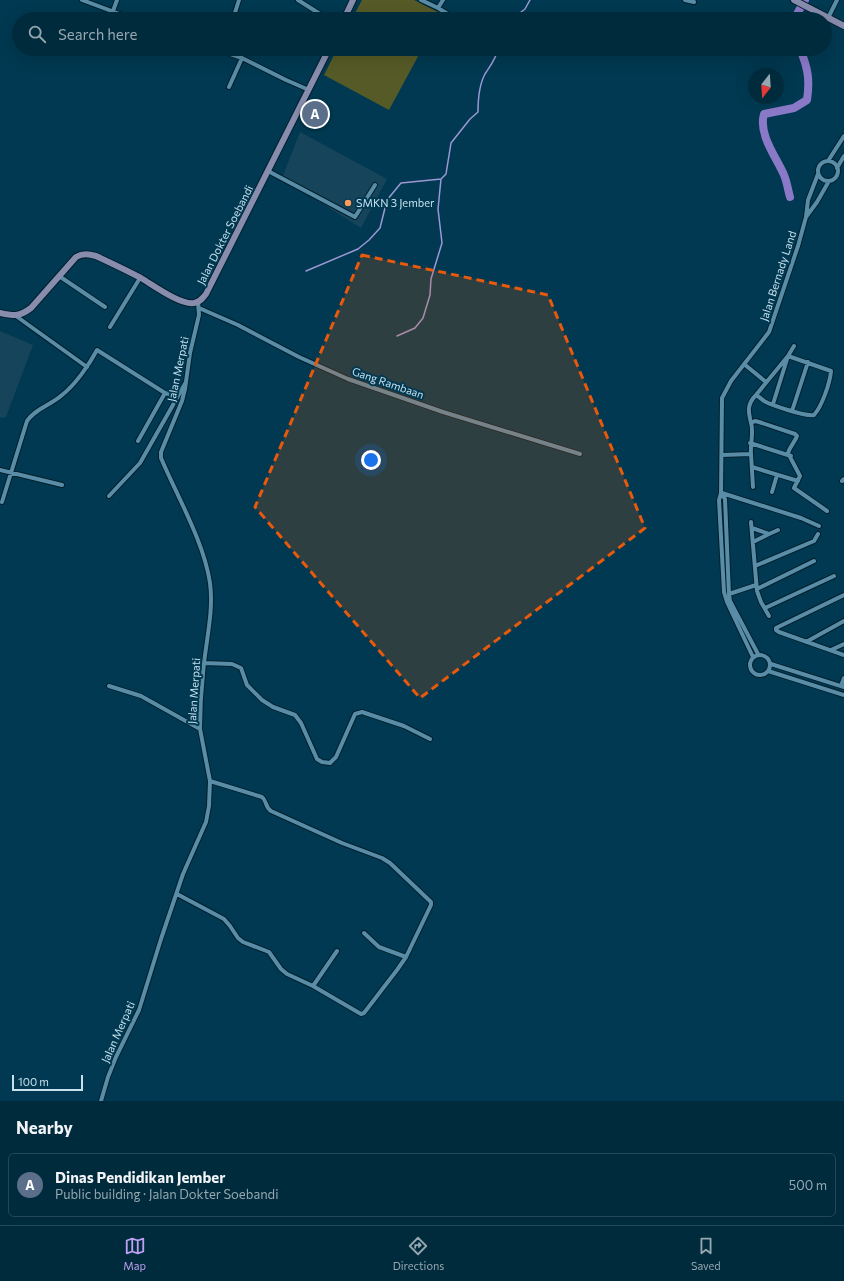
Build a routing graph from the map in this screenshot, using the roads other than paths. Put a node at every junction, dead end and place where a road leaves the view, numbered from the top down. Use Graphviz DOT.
graph roads {
  1 [pos="82,0"];
  2 [pos="117,0"];
  3 [pos="239,0"];
  4 [pos="298,0"];
  5 [pos="353,0"];
  6 [pos="421,0"];
  7 [pos="443,0"];
  8 [pos="685,0"];
  9 [pos="794,0"];
  10 [pos="837,0"];
  11 [pos="694,2"];
  12 [pos="438,8"];
  13 [pos="114,11"];
  14 [pos="235,12"];
  15 [pos="317,12"];
  16 [pos="347,12"];
  17 [pos="445,12"];
  18 [pos="816,12"];
  19 [pos="831,12"];
  20 [pos="832,20"];
  21 [pos="844,26"];
  22 [pos="237,56"];
  23 [pos="325,56"];
  24 [pos="242,58"];
  25 [pos="229,88"];
  26 [pos="308,90"];
  27 [pos="844,136"];
  28 [pos="844,156"];
  29 [pos="828,161"];
  30 [pos="837,168"];
  31 [pos="268,171"];
  32 [pos="818,174"];
  33 [pos="829,181"];
  34 [pos="374,185"];
  35 [pos="806,217"];
  36 [pos="59,276"];
  37 [pos="140,278"];
  38 [pos="199,305"];
  39 [pos="105,307"];
  40 [pos="0,313"];
  41 [pos="16,316"];
  42 [pos="110,328"];
  43 [pos="794,346"];
  44 [pos="788,356"];
  45 [pos="808,362"];
  46 [pos="744,364"];
  47 [pos="87,367"];
  48 [pos="186,382"];
  49 [pos="766,382"];
  50 [pos="165,393"];
  51 [pos="756,395"];
  52 [pos="177,396"];
  53 [pos="773,404"];
  54 [pos="792,411"];
  55 [pos="751,423"];
  56 [pos="138,441"];
  57 [pos="750,443"];
  58 [pos="580,454"];
  59 [pos="751,454"];
  60 [pos="722,455"];
  61 [pos="791,456"];
  62 [pos="752,467"];
  63 [pos="0,470"];
  64 [pos="12,472"];
  65 [pos="777,475"];
  66 [pos="798,482"];
  67 [pos="62,485"];
  68 [pos="753,487"];
  69 [pos="772,492"];
  70 [pos="721,493"];
  71 [pos="109,496"];
  72 [pos="2,502"];
  73 [pos="827,511"];
  74 [pos="751,522"];
  75 [pos="820,526"];
  76 [pos="752,528"];
  77 [pos="778,530"];
  78 [pos="769,534"];
  79 [pos="818,534"];
  80 [pos="753,542"];
  81 [pos="814,561"];
  82 [pos="755,566"];
  83 [pos="834,576"];
  84 [pos="757,587"];
  85 [pos="729,594"];
  86 [pos="844,595"];
  87 [pos="765,608"];
  88 [pos="769,616"];
  89 [pos="844,621"];
  90 [pos="806,642"];
  91 [pos="844,644"];
  92 [pos="831,650"];
  93 [pos="844,655"];
  94 [pos="756,656"];
  95 [pos="204,663"];
  96 [pos="771,664"];
  97 [pos="768,671"];
  98 [pos="844,678"];
  99 [pos="109,686"];
  100 [pos="842,687"];
  101 [pos="844,695"];
  102 [pos="200,729"];
  103 [pos="430,739"];
  104 [pos="210,781"];
  105 [pos="177,894"];
  106 [pos="364,933"];
  107 [pos="337,951"];
  108 [pos="406,957"];
  109 [pos="312,986"];
  110 [pos="101,1101"];
  1 -- 13 [label="street"];
  2 -- 13 [label="street"];
  3 -- 14 [label="street"];
  4 -- 15 [label="street"];
  5 -- 16 [label="main road"];
  6 -- 12 [label="street"];
  7 -- 12 [label="street"];
  8 -- 11 [label="street"];
  9 -- 18 [label="main road"];
  10 -- 19 [label="street"];
  12 -- 17 [label="street"];
  20 -- 21 [label="main road"];
  22 -- 24 [label="street"];
  23 -- 26 [label="main road, Jalan Dokter Soebandi"];
  24 -- 25 [label="street"];
  24 -- 26 [label="street"];
  26 -- 31 [label="main road, Jalan Dokter Soebandi"];
  27 -- 29 [label="street"];
  28 -- 30 [label="street"];
  29 -- 30 [label="street"];
  29 -- 32 [label="street"];
  30 -- 33 [label="street"];
  31 -- 34 [label="street"];
  31 -- 38 [label="main road, Jalan Dokter Soebandi"];
  32 -- 33 [label="street"];
  32 -- 35 [label="street, Jalan Bernady Land"];
  33 -- 35 [label="street, Jalan Bernady Land"];
  35 -- 46 [label="street, Jalan Bernady Land"];
  36 -- 37 [label="main road"];
  36 -- 39 [label="street"];
  36 -- 41 [label="main road"];
  37 -- 38 [label="main road"];
  37 -- 42 [label="street"];
  38 -- 48 [label="street, Jalan Merpati"];
  38 -- 58 [label="street, Gang Rambaan"];
  40 -- 41 [label="main road"];
  41 -- 47 [label="street"];
  43 -- 44 [label="street"];
  44 -- 45 [label="street"];
  44 -- 49 [label="street"];
  44 -- 53 [label="street"];
  45 -- 54 [label="street"];
  45 -- 54 [label="street"];
  46 -- 49 [label="street"];
  46 -- 60 [label="street, Jalan Bernady Land"];
  47 -- 50 [label="street"];
  47 -- 64 [label="street"];
  48 -- 52 [label="street"];
  48 -- 95 [label="street, Jalan Merpati"];
  49 -- 51 [label="street"];
  50 -- 52 [label="street"];
  50 -- 56 [label="street"];
  51 -- 53 [label="street"];
  51 -- 55 [label="street"];
  52 -- 71 [label="street"];
  53 -- 54 [label="street"];
  55 -- 57 [label="street"];
  55 -- 61 [label="street"];
  57 -- 59 [label="street"];
  57 -- 61 [label="street"];
  59 -- 60 [label="street"];
  59 -- 62 [label="street"];
  60 -- 70 [label="street, Jalan Bernady Land"];
  61 -- 66 [label="street"];
  62 -- 65 [label="street"];
  62 -- 68 [label="street"];
  63 -- 64 [label="street"];
  64 -- 67 [label="street"];
  64 -- 72 [label="street"];
  65 -- 66 [label="street"];
  65 -- 69 [label="street"];
  66 -- 73 [label="street"];
  70 -- 75 [label="street"];
  70 -- 85 [label="street, Jalan Bernady Land"];
  70 -- 94 [label="street, Jalan Bernady Land"];
  74 -- 76 [label="street"];
  76 -- 78 [label="street"];
  76 -- 80 [label="street"];
  77 -- 78 [label="street"];
  78 -- 80 [label="street"];
  79 -- 82 [label="street"];
  80 -- 82 [label="street"];
  81 -- 84 [label="street"];
  82 -- 84 [label="street"];
  83 -- 87 [label="street"];
  84 -- 85 [label="street"];
  84 -- 87 [label="street"];
  85 -- 94 [label="street, Jalan Bernady Land"];
  86 -- 90 [label="street"];
  87 -- 88 [label="street"];
  89 -- 90 [label="street"];
  90 -- 92 [label="street"];
  91 -- 92 [label="street"];
  92 -- 93 [label="street"];
  94 -- 96 [label="street, Jalan Bernady Land"];
  94 -- 97 [label="street, Jalan Bernady Land"];
  95 -- 102 [label="street, Jalan Merpati"];
  95 -- 103 [label="street"];
  96 -- 97 [label="street"];
  96 -- 100 [label="street, Jalan Bernady Land"];
  97 -- 101 [label="street, Jalan Bernady Land"];
  98 -- 100 [label="street"];
  99 -- 102 [label="street"];
  102 -- 104 [label="street, Jalan Merpati"];
  104 -- 105 [label="street, Jalan Merpati"];
  104 -- 108 [label="street"];
  105 -- 109 [label="street"];
  105 -- 110 [label="street, Jalan Merpati"];
  106 -- 108 [label="street"];
  107 -- 109 [label="street"];
  108 -- 109 [label="street"];
}
